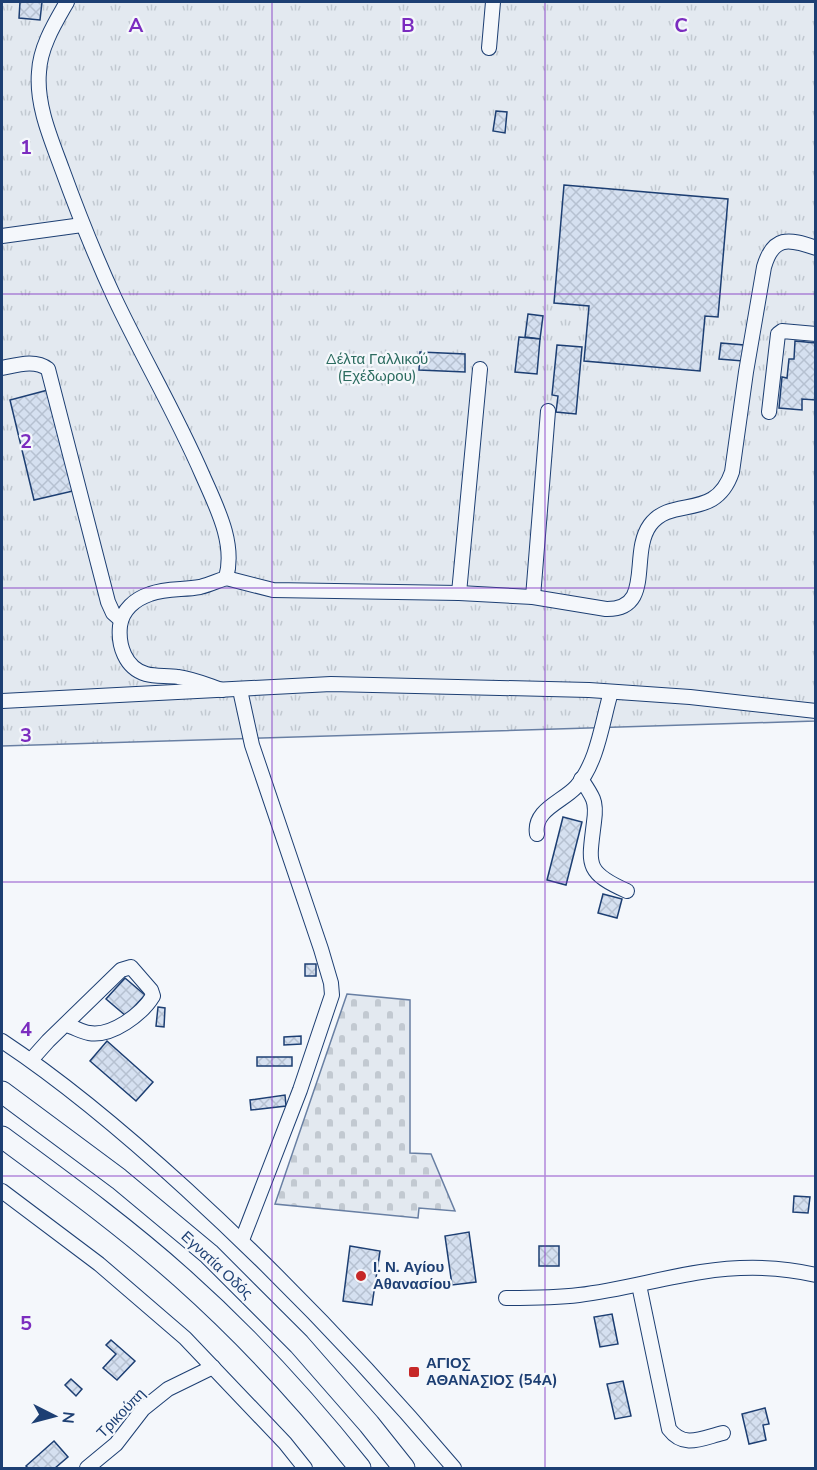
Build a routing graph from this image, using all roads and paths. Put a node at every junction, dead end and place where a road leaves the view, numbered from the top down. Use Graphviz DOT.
graph roads {
  1 [pos="67,2"];
  2 [pos="493,2"];
  3 [pos="489,48"];
  4 [pos="82,225"];
  5 [pos="2,236"];
  6 [pos="816,248"];
  7 [pos="816,334"];
  8 [pos="2,368"];
  9 [pos="480,369"];
  10 [pos="746,372"];
  11 [pos="772,375"];
  12 [pos="548,411"];
  13 [pos="769,412"];
  14 [pos="226,578"];
  15 [pos="459,593"];
  16 [pos="533,597"];
  17 [pos="121,620"];
  18 [pos="222,690"];
  19 [pos="240,690"];
  20 [pos="610,692"];
  21 [pos="2,701"];
  22 [pos="816,711"];
  23 [pos="581,779"];
  24 [pos="537,834"];
  25 [pos="627,891"];
  26 [pos="66,1025"];
  27 [pos="2,1041"];
  28 [pos="31,1060"];
  29 [pos="2,1092"];
  30 [pos="2,1137"];
  31 [pos="2,1191"];
  32 [pos="242,1240"];
  33 [pos="816,1275"];
  34 [pos="639,1285"];
  35 [pos="506,1298"];
  36 [pos="213,1367"];
  37 [pos="723,1433"];
  38 [pos="89,1468"];
  39 [pos="305,1468"];
  40 [pos="360,1468"];
  41 [pos="404,1468"];
  42 [pos="454,1468"];
  1 -- 4 [label="street"];
  2 -- 3 [label="street"];
  4 -- 5 [label="street"];
  4 -- 14 [label="street"];
  6 -- 10 [label="street"];
  7 -- 11 [label="street"];
  8 -- 17 [label="street"];
  9 -- 15 [label="street"];
  10 -- 11 [label="street"];
  10 -- 16 [label="street"];
  11 -- 13 [label="street"];
  12 -- 16 [label="street"];
  14 -- 15 [label="street"];
  14 -- 17 [label="street"];
  15 -- 16 [label="street"];
  17 -- 18 [label="street"];
  18 -- 19 [label="street"];
  18 -- 21 [label="street"];
  19 -- 20 [label="street"];
  19 -- 32 [label="street"];
  20 -- 22 [label="street"];
  20 -- 23 [label="street"];
  23 -- 24 [label="street"];
  23 -- 25 [label="street"];
  26 -- 26 [label="street"];
  26 -- 28 [label="street"];
  27 -- 28 [label="street"];
  28 -- 32 [label="street"];
  29 -- 41 [label="highway, Εγνατία Οδός"];
  30 -- 40 [label="highway"];
  31 -- 36 [label="street"];
  32 -- 42 [label="street"];
  33 -- 34 [label="street"];
  34 -- 35 [label="street"];
  34 -- 37 [label="street"];
  36 -- 38 [label="street, Τρικούπη"];
  36 -- 39 [label="street"];
}
